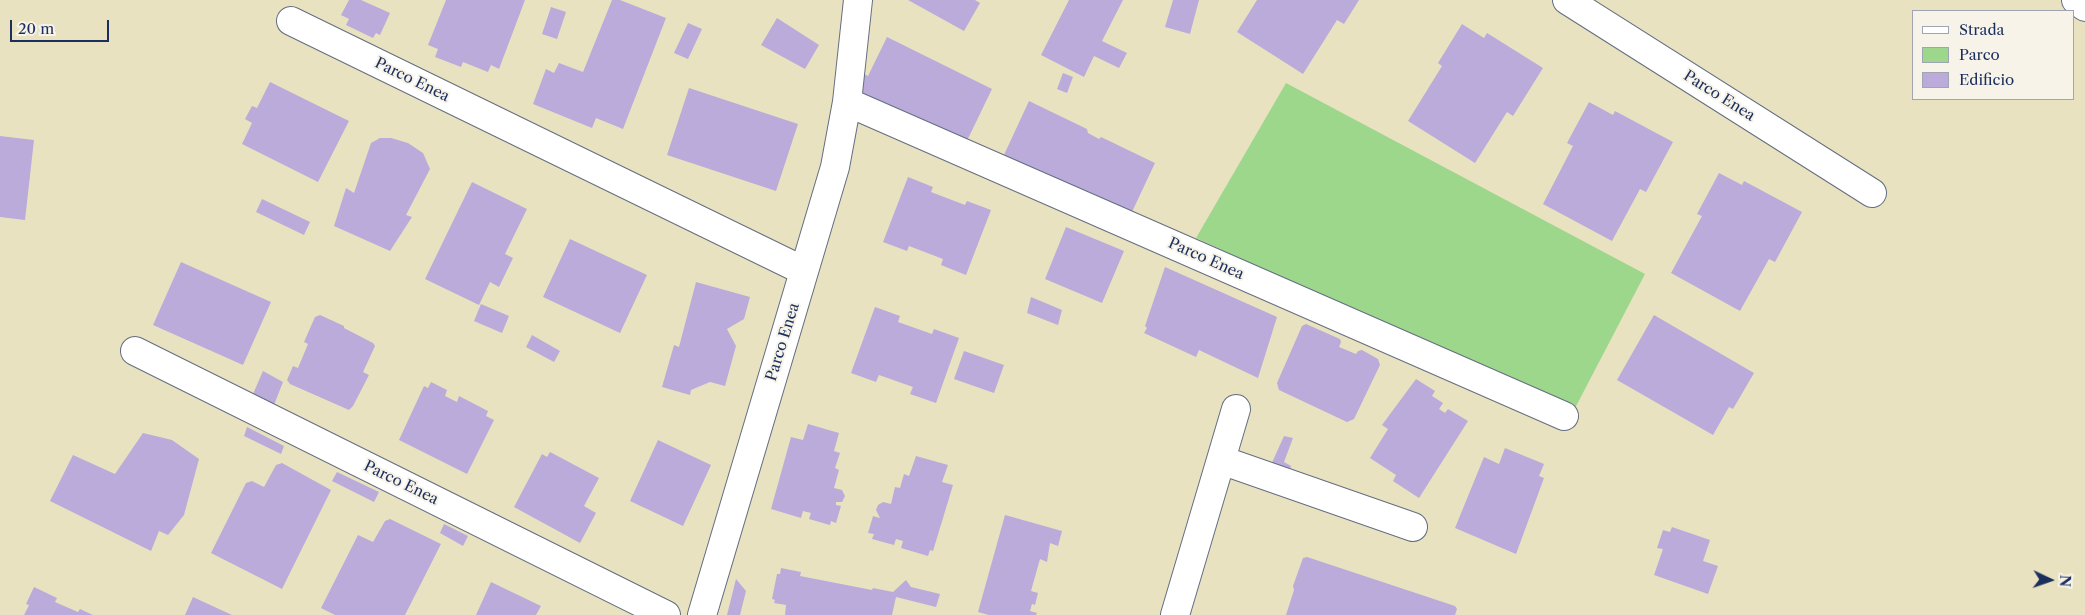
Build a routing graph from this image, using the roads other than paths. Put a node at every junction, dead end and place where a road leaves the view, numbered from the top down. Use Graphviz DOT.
graph roads {
  1 [pos="858,0"];
  2 [pos="1567,0"];
  3 [pos="2076,0"];
  4 [pos="2085,7"];
  5 [pos="291,21"];
  6 [pos="848,102"];
  7 [pos="1872,193"];
  8 [pos="804,271"];
  9 [pos="135,351"];
  10 [pos="1236,409"];
  11 [pos="1564,416"];
  12 [pos="1221,460"];
  13 [pos="1413,527"];
  14 [pos="666,615"];
  15 [pos="702,615"];
  16 [pos="1175,615"];
  1 -- 6 [label="street, Parco Enea"];
  2 -- 7 [label="street, Parco Enea"];
  3 -- 4 [label="street"];
  5 -- 8 [label="street, Parco Enea"];
  6 -- 8 [label="street, Parco Enea"];
  6 -- 11 [label="street, Parco Enea"];
  8 -- 15 [label="street, Parco Enea"];
  9 -- 14 [label="street, Parco Enea"];
  10 -- 12 [label="street"];
  12 -- 13 [label="street"];
  12 -- 16 [label="street"];
}
